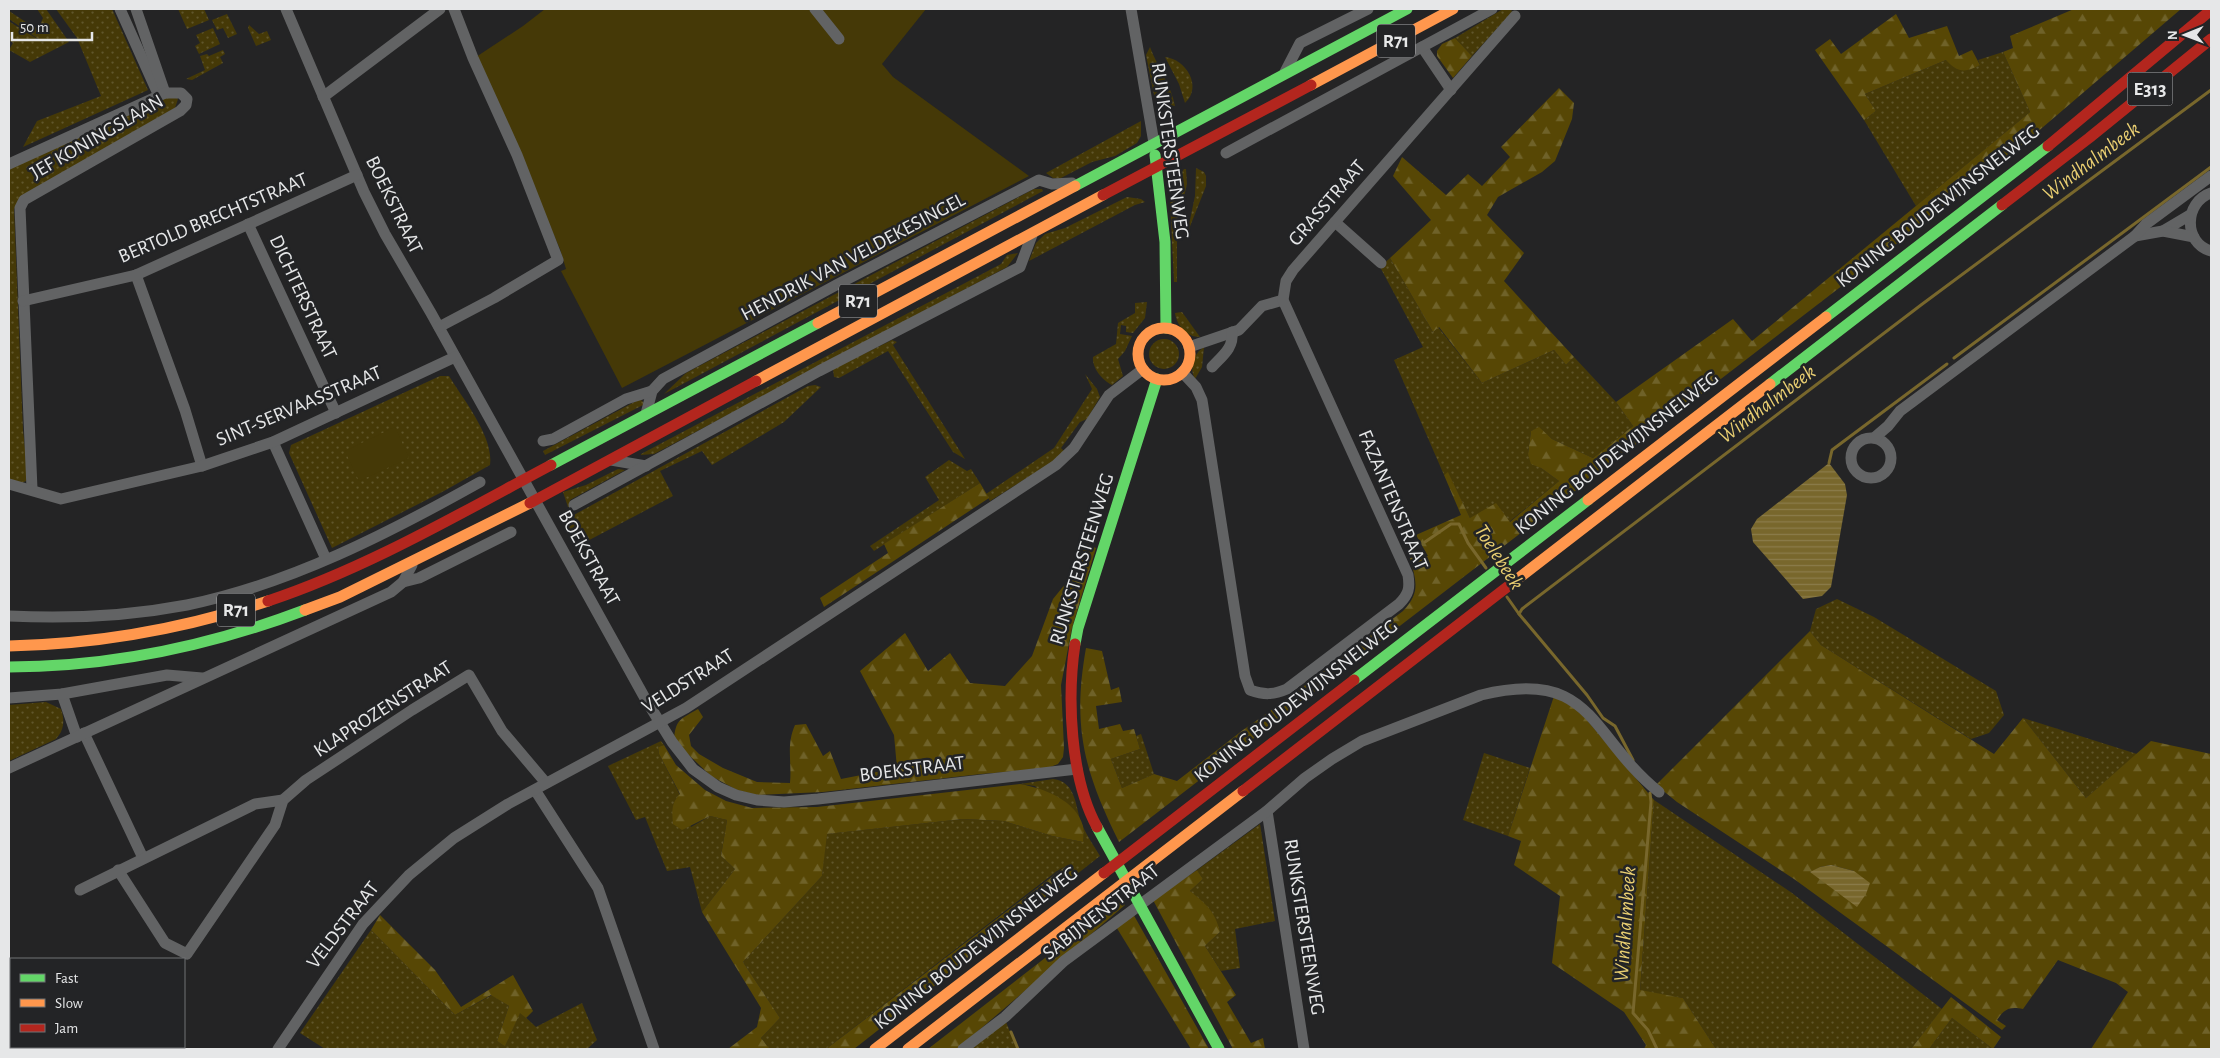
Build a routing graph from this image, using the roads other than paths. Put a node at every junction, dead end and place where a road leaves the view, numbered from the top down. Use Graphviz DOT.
graph roads {
  1 [pos="120,9"];
  2 [pos="136,9"];
  3 [pos="286,9"];
  4 [pos="440,9"];
  5 [pos="454,9"];
  6 [pos="815,9"];
  7 [pos="1131,9"];
  8 [pos="1368,9"];
  9 [pos="1407,9"];
  10 [pos="1453,9"];
  11 [pos="1492,9"];
  12 [pos="2211,10"];
  13 [pos="1515,16"];
  14 [pos="839,39"];
  15 [pos="2211,39"];
  16 [pos="1422,47"];
  17 [pos="1283,74"];
  18 [pos="1451,90"];
  19 [pos="162,95"];
  20 [pos="323,97"];
  21 [pos="1284,120"];
  22 [pos="1235,126"];
  23 [pos="1154,143"];
  24 [pos="1226,153"];
  25 [pos="9,164"];
  26 [pos="1157,167"];
  27 [pos="357,175"];
  28 [pos="2211,176"];
  29 [pos="1079,183"];
  30 [pos="2211,193"];
  31 [pos="2190,215"];
  32 [pos="1335,222"];
  33 [pos="248,224"];
  34 [pos="2163,232"];
  35 [pos="1033,233"];
  36 [pos="2135,236"];
  37 [pos="2194,237"];
  38 [pos="2211,251"];
  39 [pos="1381,263"];
  40 [pos="136,275"];
  41 [pos="1283,300"];
  42 [pos="23,301"];
  43 [pos="439,327"];
  44 [pos="1166,328"];
  45 [pos="1232,332"];
  46 [pos="1189,346"];
  47 [pos="455,357"];
  48 [pos="1212,367"];
  49 [pos="1143,369"];
  50 [pos="1182,372"];
  51 [pos="1157,379"];
  52 [pos="652,391"];
  53 [pos="1900,410"];
  54 [pos="336,413"];
  55 [pos="645,416"];
  56 [pos="1874,438"];
  57 [pos="543,441"];
  58 [pos="273,442"];
  59 [pos="1888,446"];
  60 [pos="607,460"];
  61 [pos="202,466"];
  62 [pos="646,466"];
  63 [pos="524,479"];
  64 [pos="480,482"];
  65 [pos="9,484"];
  66 [pos="32,489"];
  67 [pos="536,500"];
  68 [pos="574,505"];
  69 [pos="423,514"];
  70 [pos="448,520"];
  71 [pos="511,532"];
  72 [pos="326,559"];
  73 [pos="413,562"];
  74 [pos="403,582"];
  75 [pos="9,616"];
  76 [pos="9,646"];
  77 [pos="9,667"];
  78 [pos="204,679"];
  79 [pos="62,694"];
  80 [pos="9,698"];
  81 [pos="659,722"];
  82 [pos="81,735"];
  83 [pos="9,768"];
  84 [pos="1077,769"];
  85 [pos="546,784"];
  86 [pos="535,790"];
  87 [pos="1659,792"];
  88 [pos="283,800"];
  89 [pos="1268,811"];
  90 [pos="144,858"];
  91 [pos="118,870"];
  92 [pos="80,890"];
  93 [pos="278,1049"];
  94 [pos="654,1049"];
  95 [pos="875,1049"];
  96 [pos="908,1049"];
  97 [pos="963,1049"];
  98 [pos="1219,1049"];
  99 [pos="1304,1049"];
  1 -- 19 [label="street"];
  2 -- 19 [label="street"];
  3 -- 20 [label="street, BOEKSTRAAT"];
  4 -- 20 [label="street"];
  5 -- 43 [label="street"];
  6 -- 14 [label="street"];
  7 -- 23 [label="street, RUNKSTERSTEENWEG"];
  8 -- 17 [label="street"];
  9 -- 17 [label="main road, R71"];
  10 -- 22 [label="main road, R71"];
  11 -- 16 [label="street"];
  12 -- 95 [label="main road, KONING BOUDEWIJNSNELWEG / E313"];
  13 -- 18 [label="street, GRASSTRAAT"];
  15 -- 96 [label="main road, KONING BOUDEWIJNSNELWEG / E313"];
  16 -- 18 [label="street"];
  16 -- 21 [label="street"];
  17 -- 23 [label="main road, R71"];
  18 -- 32 [label="street, GRASSTRAAT"];
  19 -- 25 [label="street, JEF KONINGSLAAN"];
  19 -- 42 [label="street, JEF KONINGSLAAN"];
  20 -- 27 [label="street, BOEKSTRAAT"];
  21 -- 22 [label="street"];
  21 -- 24 [label="street"];
  22 -- 26 [label="main road, R71"];
  23 -- 26 [label="main road, RUNKSTERSTEENWEG"];
  23 -- 29 [label="main road, HENDRIK VAN VELDEKESINGEL / R71"];
  26 -- 35 [label="main road, R71"];
  26 -- 44 [label="main road, RUNKSTERSTEENWEG"];
  27 -- 33 [label="street, BERTOLD BRECHTSTRAAT"];
  27 -- 43 [label="street, BOEKSTRAAT"];
  28 -- 36 [label="street"];
  29 -- 52 [label="street, HENDRIK VAN VELDEKESINGEL"];
  29 -- 55 [label="main road, HENDRIK VAN VELDEKESINGEL / R71"];
  30 -- 31 [label="street"];
  31 -- 34 [label="street"];
  31 -- 37 [label="street"];
  32 -- 39 [label="street"];
  32 -- 41 [label="street, GRASSTRAAT"];
  33 -- 40 [label="street, BERTOLD BRECHTSTRAAT"];
  33 -- 54 [label="street, DICHTERSTRAAT"];
  34 -- 36 [label="street"];
  34 -- 37 [label="street"];
  35 -- 60 [label="main road, R71"];
  35 -- 62 [label="street"];
  36 -- 53 [label="street"];
  37 -- 38 [label="street"];
  40 -- 42 [label="street, BERTOLD BRECHTSTRAAT"];
  40 -- 61 [label="street"];
  41 -- 45 [label="street"];
  41 -- 50 [label="street, FAZANTENSTRAAT"];
  42 -- 66 [label="street, JEF KONINGSLAAN"];
  43 -- 47 [label="street, BOEKSTRAAT"];
  44 -- 46 [label="main road"];
  44 -- 49 [label="main road"];
  45 -- 46 [label="street"];
  45 -- 48 [label="street"];
  46 -- 50 [label="main road"];
  47 -- 54 [label="street, SINT-SERVAASSTRAAT"];
  47 -- 63 [label="street, BOEKSTRAAT"];
  49 -- 51 [label="main road"];
  49 -- 81 [label="street, VELDSTRAAT"];
  50 -- 51 [label="main road"];
  51 -- 84 [label="main road, RUNKSTERSTEENWEG"];
  52 -- 55 [label="street"];
  52 -- 57 [label="street, HENDRIK VAN VELDEKESINGEL"];
  53 -- 56 [label="street"];
  53 -- 59 [label="street"];
  54 -- 58 [label="street, SINT-SERVAASSTRAAT"];
  55 -- 63 [label="main road, HENDRIK VAN VELDEKESINGEL / R71"];
  56 -- 59 [label="street"];
  56 -- 59 [label="street"];
  58 -- 61 [label="street, SINT-SERVAASSTRAAT"];
  58 -- 72 [label="street"];
  60 -- 62 [label="street"];
  60 -- 67 [label="main road, R71"];
  61 -- 66 [label="street, SINT-SERVAASSTRAAT"];
  62 -- 68 [label="street"];
  63 -- 67 [label="street, BOEKSTRAAT"];
  63 -- 70 [label="main road, HENDRIK VAN VELDEKESINGEL / R71"];
  64 -- 69 [label="street"];
  65 -- 66 [label="street, SINT-SERVAASSTRAAT"];
  67 -- 73 [label="main road, R71"];
  67 -- 81 [label="street, BOEKSTRAAT"];
  69 -- 70 [label="street"];
  69 -- 72 [label="street"];
  70 -- 76 [label="main road, HENDRIK VAN VELDEKESINGEL / R71"];
  71 -- 74 [label="street"];
  72 -- 75 [label="street"];
  73 -- 74 [label="street"];
  73 -- 77 [label="main road, R71"];
  74 -- 78 [label="street"];
  78 -- 79 [label="street"];
  78 -- 82 [label="street"];
  79 -- 80 [label="street"];
  79 -- 82 [label="street"];
  81 -- 84 [label="street, BOEKSTRAAT"];
  81 -- 85 [label="street, VELDSTRAAT"];
  82 -- 83 [label="street"];
  82 -- 90 [label="street"];
  84 -- 98 [label="main road, RUNKSTERSTEENWEG"];
  85 -- 86 [label="street, VELDSTRAAT"];
  85 -- 88 [label="street, KLAPROZENSTRAAT"];
  86 -- 93 [label="street, VELDSTRAAT"];
  86 -- 94 [label="street"];
  87 -- 89 [label="street, SABIJNENSTRAAT"];
  88 -- 90 [label="street"];
  88 -- 91 [label="street"];
  89 -- 97 [label="street, SABIJNENSTRAAT"];
  89 -- 99 [label="street, RUNKSTERSTEENWEG"];
  90 -- 91 [label="street"];
  91 -- 92 [label="street"];
}
